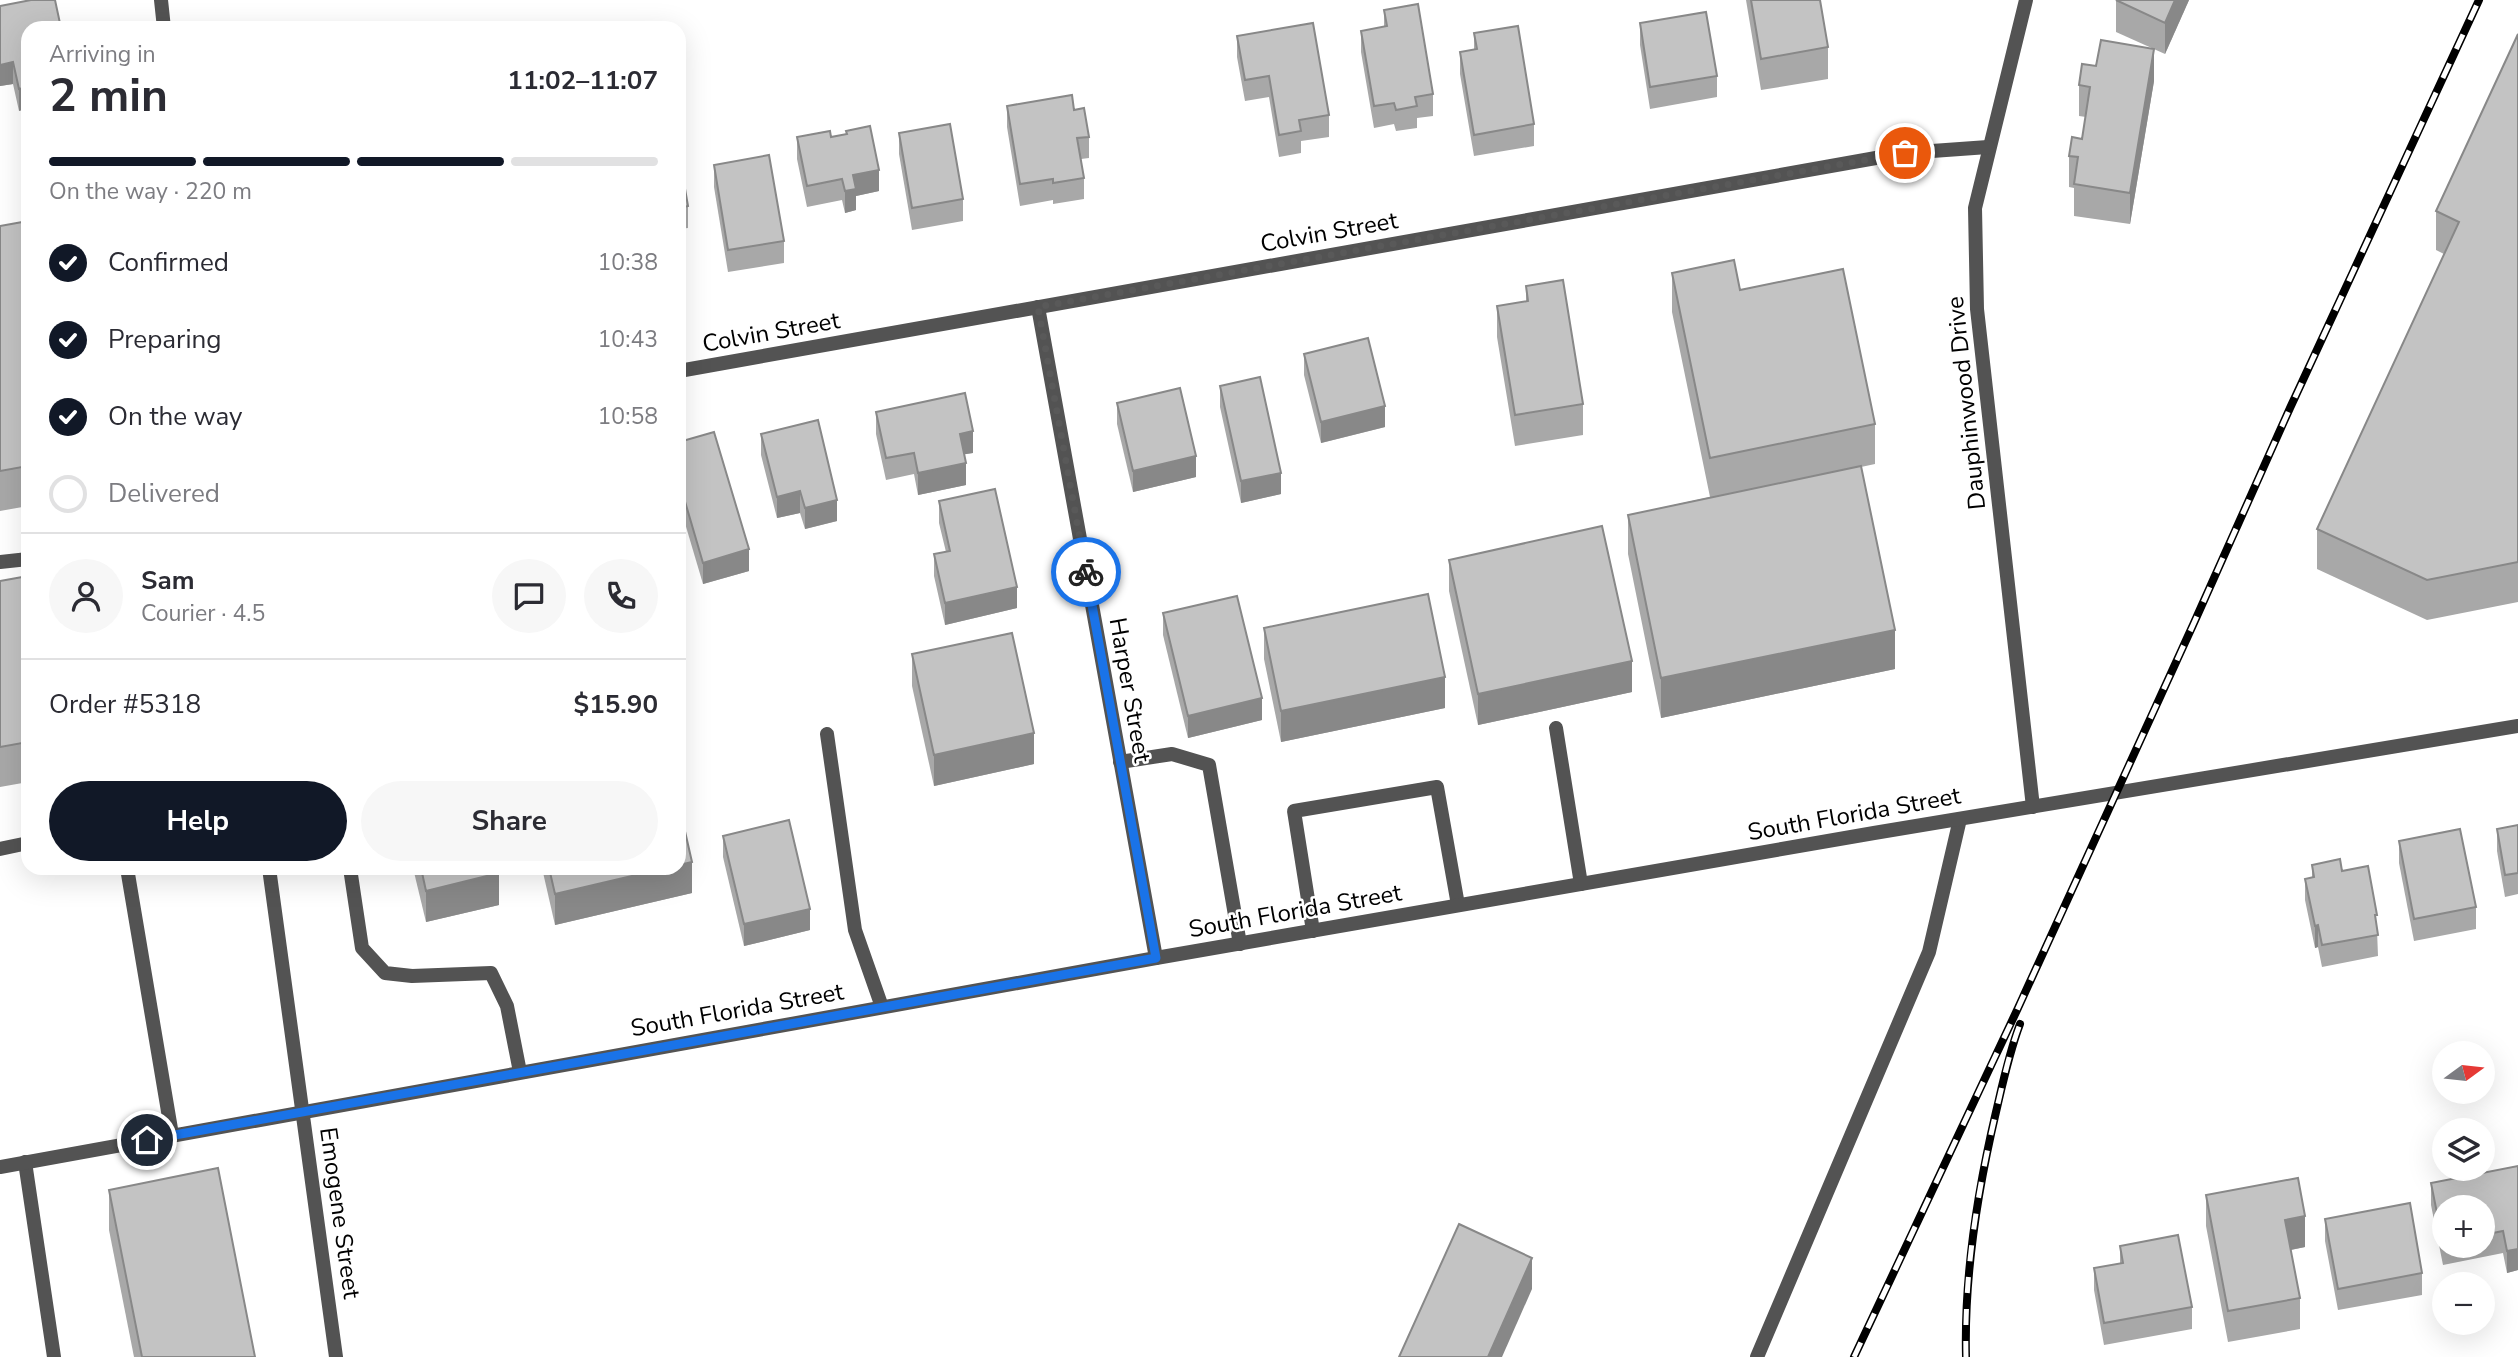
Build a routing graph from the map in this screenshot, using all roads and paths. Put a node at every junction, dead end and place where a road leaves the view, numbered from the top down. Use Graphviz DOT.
graph roads {
  1 [pos="161,0"];
  2 [pos="2026,0"];
  3 [pos="163,21"];
  4 [pos="1988,147"];
  5 [pos="1038,307"];
  6 [pos="686,370"];
  7 [pos="21,560"];
  8 [pos="0,562"];
  9 [pos="2518,726"];
  10 [pos="1556,728"];
  11 [pos="827,734"];
  12 [pos="1120,762"];
  13 [pos="2033,807"];
  14 [pos="1960,819"];
  15 [pos="21,844"];
  16 [pos="0,849"];
  17 [pos="128,875"];
  18 [pos="270,875"];
  19 [pos="351,875"];
  20 [pos="1580,884"];
  21 [pos="1458,905"];
  22 [pos="1313,931"];
  23 [pos="1240,944"];
  24 [pos="1156,958"];
  25 [pos="882,1007"];
  26 [pos="520,1072"];
  27 [pos="303,1110"];
  28 [pos="172,1135"];
  29 [pos="24,1162"];
  30 [pos="0,1167"];
  31 [pos="54,1357"];
  32 [pos="336,1357"];
  33 [pos="1758,1357"];
  1 -- 3 [label="street"];
  2 -- 4 [label="street, Dauphinwood Drive"];
  4 -- 5 [label="street, Colvin Street"];
  4 -- 13 [label="street, Dauphinwood Drive"];
  5 -- 6 [label="street, Colvin Street"];
  5 -- 12 [label="street, Harper Street"];
  7 -- 8 [label="street"];
  9 -- 13 [label="street, South Florida Street"];
  10 -- 20 [label="street"];
  11 -- 25 [label="street"];
  12 -- 23 [label="street"];
  12 -- 24 [label="street, Harper Street"];
  13 -- 14 [label="street, South Florida Street"];
  14 -- 20 [label="street, South Florida Street"];
  14 -- 33 [label="street"];
  15 -- 16 [label="street"];
  17 -- 28 [label="street"];
  18 -- 27 [label="street, Emogene Street"];
  19 -- 26 [label="street"];
  20 -- 21 [label="street, South Florida Street"];
  21 -- 22 [label="street, South Florida Street"];
  21 -- 22 [label="street"];
  22 -- 23 [label="street, South Florida Street"];
  23 -- 24 [label="street, South Florida Street"];
  24 -- 25 [label="street, South Florida Street"];
  25 -- 26 [label="street, South Florida Street"];
  26 -- 27 [label="street, South Florida Street"];
  27 -- 28 [label="street, South Florida Street"];
  27 -- 32 [label="street, Emogene Street"];
  28 -- 29 [label="street, South Florida Street"];
  29 -- 30 [label="street, South Florida Street"];
  29 -- 31 [label="street"];
}
